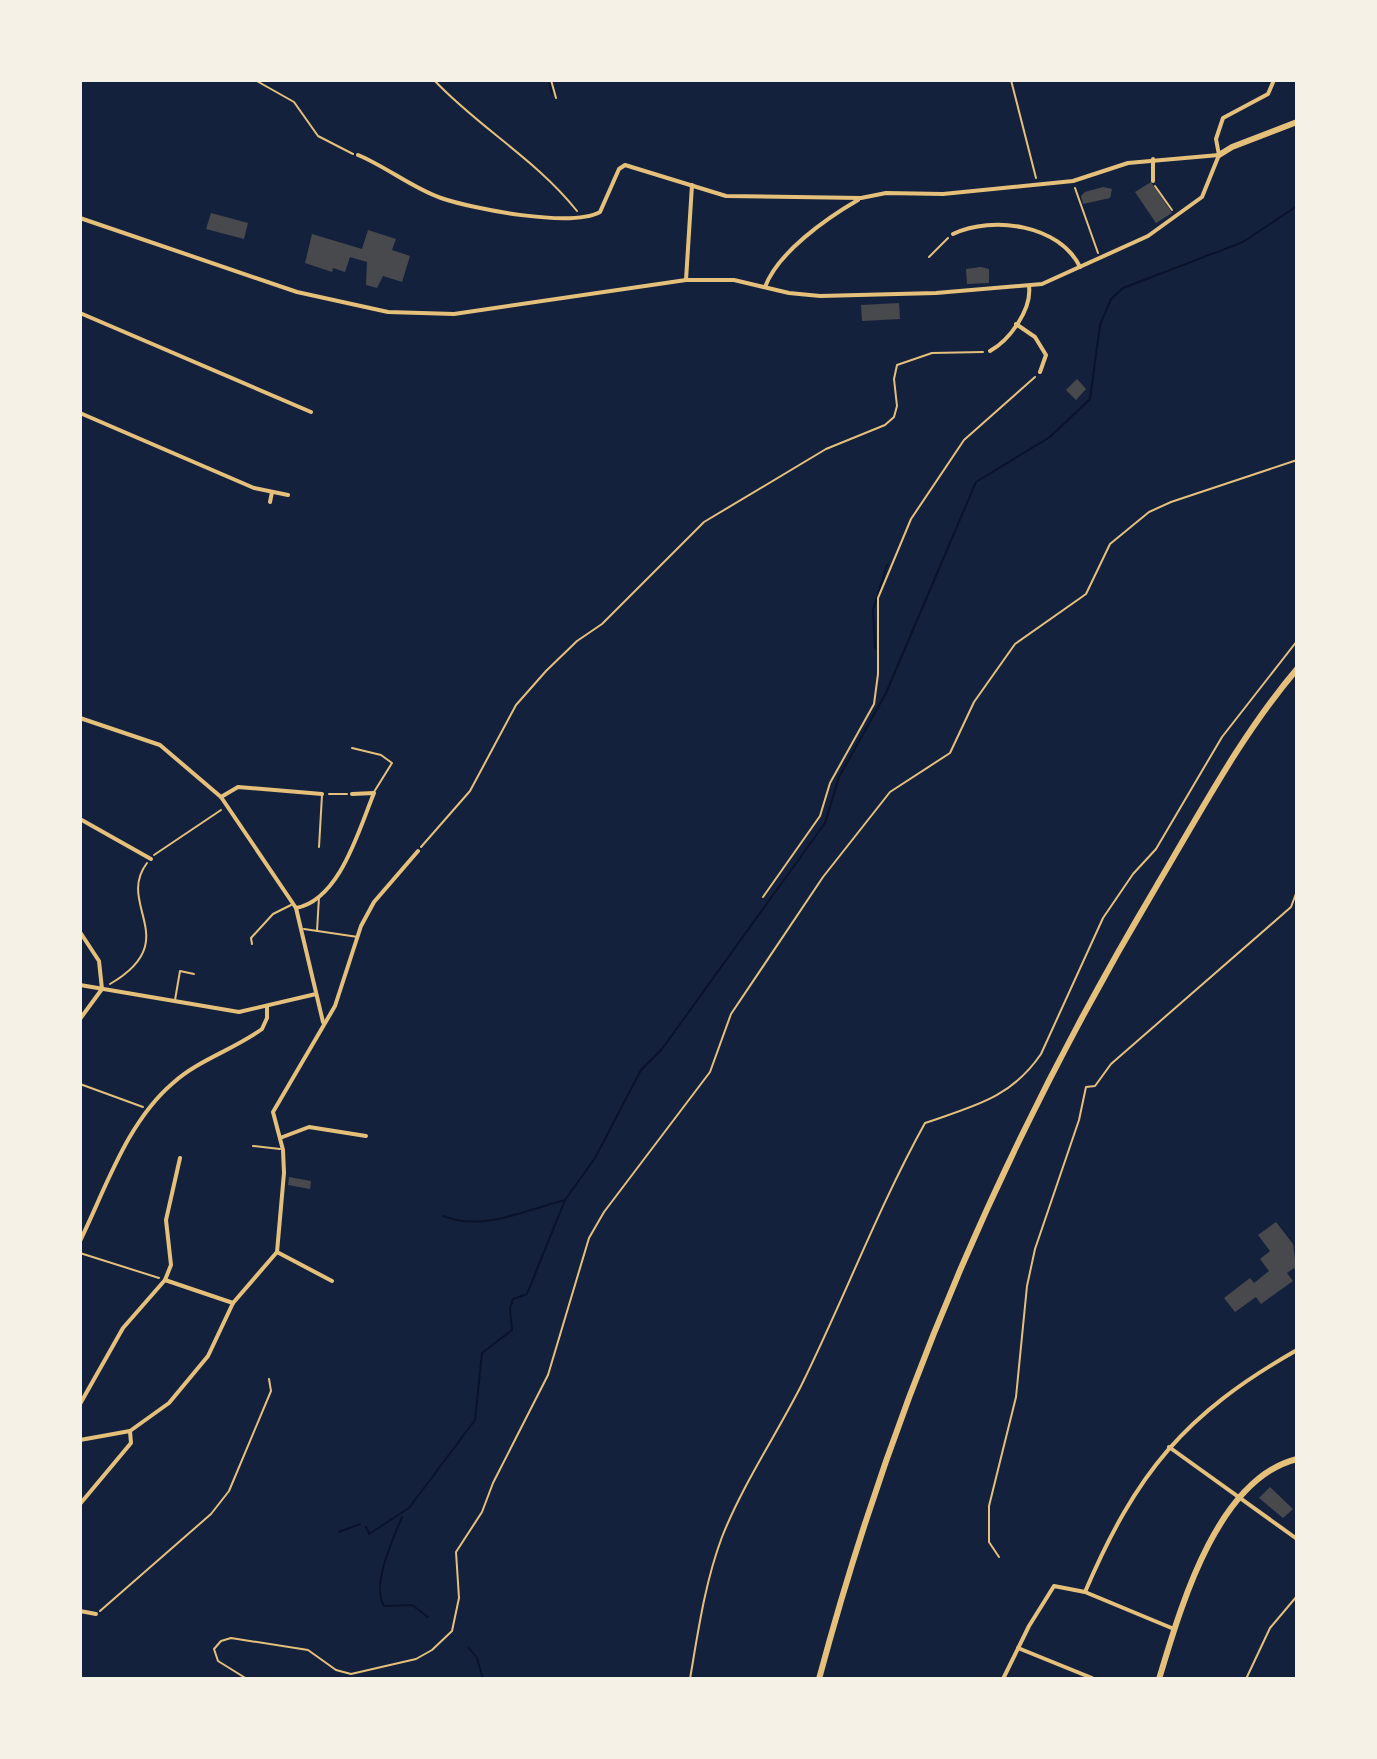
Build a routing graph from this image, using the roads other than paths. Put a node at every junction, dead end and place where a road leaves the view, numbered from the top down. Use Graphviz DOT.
graph roads {
  1 [pos="1274,80"];
  2 [pos="1297,122"];
  3 [pos="358,155"];
  4 [pos="1219,155"];
  5 [pos="1153,159"];
  6 [pos="1153,181"];
  7 [pos="692,185"];
  8 [pos="861,198"];
  9 [pos="80,218"];
  10 [pos="953,234"];
  11 [pos="1080,267"];
  12 [pos="686,280"];
  13 [pos="1029,286"];
  14 [pos="765,287"];
  15 [pos="80,313"];
  16 [pos="1016,324"];
  17 [pos="990,351"];
  18 [pos="1040,372"];
  19 [pos="311,412"];
  20 [pos="80,413"];
  21 [pos="272,492"];
  22 [pos="288,495"];
  23 [pos="270,502"];
  24 [pos="1297,669"];
  25 [pos="80,718"];
  26 [pos="352,748"];
  27 [pos="374,793"];
  28 [pos="322,794"];
  29 [pos="352,794"];
  30 [pos="221,797"];
  31 [pos="80,819"];
  32 [pos="319,847"];
  33 [pos="418,851"];
  34 [pos="151,859"];
  35 [pos="319,896"];
  36 [pos="295,906"];
  37 [pos="304,929"];
  38 [pos="317,931"];
  39 [pos="80,932"];
  40 [pos="359,937"];
  41 [pos="252,944"];
  42 [pos="194,974"];
  43 [pos="80,985"];
  44 [pos="102,989"];
  45 [pos="316,994"];
  46 [pos="175,1001"];
  47 [pos="267,1006"];
  48 [pos="80,1019"];
  49 [pos="323,1022"];
  50 [pos="366,1136"];
  51 [pos="280,1138"];
  52 [pos="253,1146"];
  53 [pos="283,1150"];
  54 [pos="180,1158"];
  55 [pos="80,1241"];
  56 [pos="277,1252"];
  57 [pos="165,1280"];
  58 [pos="332,1281"];
  59 [pos="233,1303"];
  60 [pos="1297,1350"];
  61 [pos="80,1404"];
  62 [pos="130,1431"];
  63 [pos="80,1440"];
  64 [pos="1169,1447"];
  65 [pos="1297,1459"];
  66 [pos="1242,1497"];
  67 [pos="80,1504"];
  68 [pos="1297,1539"];
  69 [pos="1085,1592"];
  70 [pos="80,1611"];
  71 [pos="96,1614"];
  72 [pos="1174,1629"];
  73 [pos="1018,1648"];
  74 [pos="1092,1678"];
  75 [pos="819,1679"];
  76 [pos="1003,1679"];
  77 [pos="1159,1679"];
  1 -- 4 [label="street"];
  2 -- 4 [label="main road"];
  3 -- 7 [label="street"];
  4 -- 5 [label="street"];
  4 -- 11 [label="street"];
  5 -- 6 [label="street"];
  5 -- 8 [label="street"];
  7 -- 8 [label="street"];
  7 -- 12 [label="street"];
  8 -- 14 [label="street"];
  9 -- 12 [label="street"];
  10 -- 11 [label="street"];
  11 -- 13 [label="street"];
  12 -- 14 [label="street"];
  13 -- 14 [label="street"];
  13 -- 16 [label="street"];
  15 -- 19 [label="street"];
  16 -- 17 [label="street"];
  16 -- 18 [label="street"];
  20 -- 21 [label="street"];
  21 -- 22 [label="street"];
  21 -- 23 [label="street"];
  24 -- 75 [label="main road"];
  25 -- 30 [label="street"];
  26 -- 27 [label="lane"];
  27 -- 29 [label="street"];
  27 -- 35 [label="street"];
  28 -- 30 [label="street"];
  28 -- 32 [label="lane"];
  30 -- 36 [label="street"];
  31 -- 34 [label="street"];
  33 -- 40 [label="street"];
  35 -- 36 [label="street"];
  35 -- 38 [label="lane"];
  36 -- 37 [label="street"];
  36 -- 41 [label="lane"];
  37 -- 38 [label="lane"];
  37 -- 45 [label="street"];
  38 -- 40 [label="lane"];
  39 -- 44 [label="street"];
  40 -- 49 [label="street"];
  42 -- 46 [label="lane"];
  43 -- 44 [label="street"];
  44 -- 46 [label="street"];
  44 -- 48 [label="street"];
  45 -- 47 [label="street"];
  45 -- 49 [label="street"];
  46 -- 47 [label="street"];
  47 -- 55 [label="street"];
  49 -- 51 [label="street"];
  50 -- 51 [label="street"];
  51 -- 53 [label="street"];
  52 -- 53 [label="lane"];
  53 -- 56 [label="street"];
  54 -- 57 [label="street"];
  56 -- 58 [label="street"];
  56 -- 59 [label="street"];
  57 -- 59 [label="street"];
  57 -- 61 [label="street"];
  59 -- 62 [label="street"];
  60 -- 64 [label="street"];
  62 -- 63 [label="street"];
  62 -- 67 [label="street"];
  64 -- 66 [label="street"];
  64 -- 69 [label="street"];
  65 -- 66 [label="main road"];
  66 -- 68 [label="street"];
  66 -- 72 [label="main road"];
  69 -- 72 [label="street"];
  69 -- 73 [label="street"];
  70 -- 71 [label="street"];
  72 -- 77 [label="main road"];
  73 -- 74 [label="street"];
  73 -- 76 [label="street"];
}
